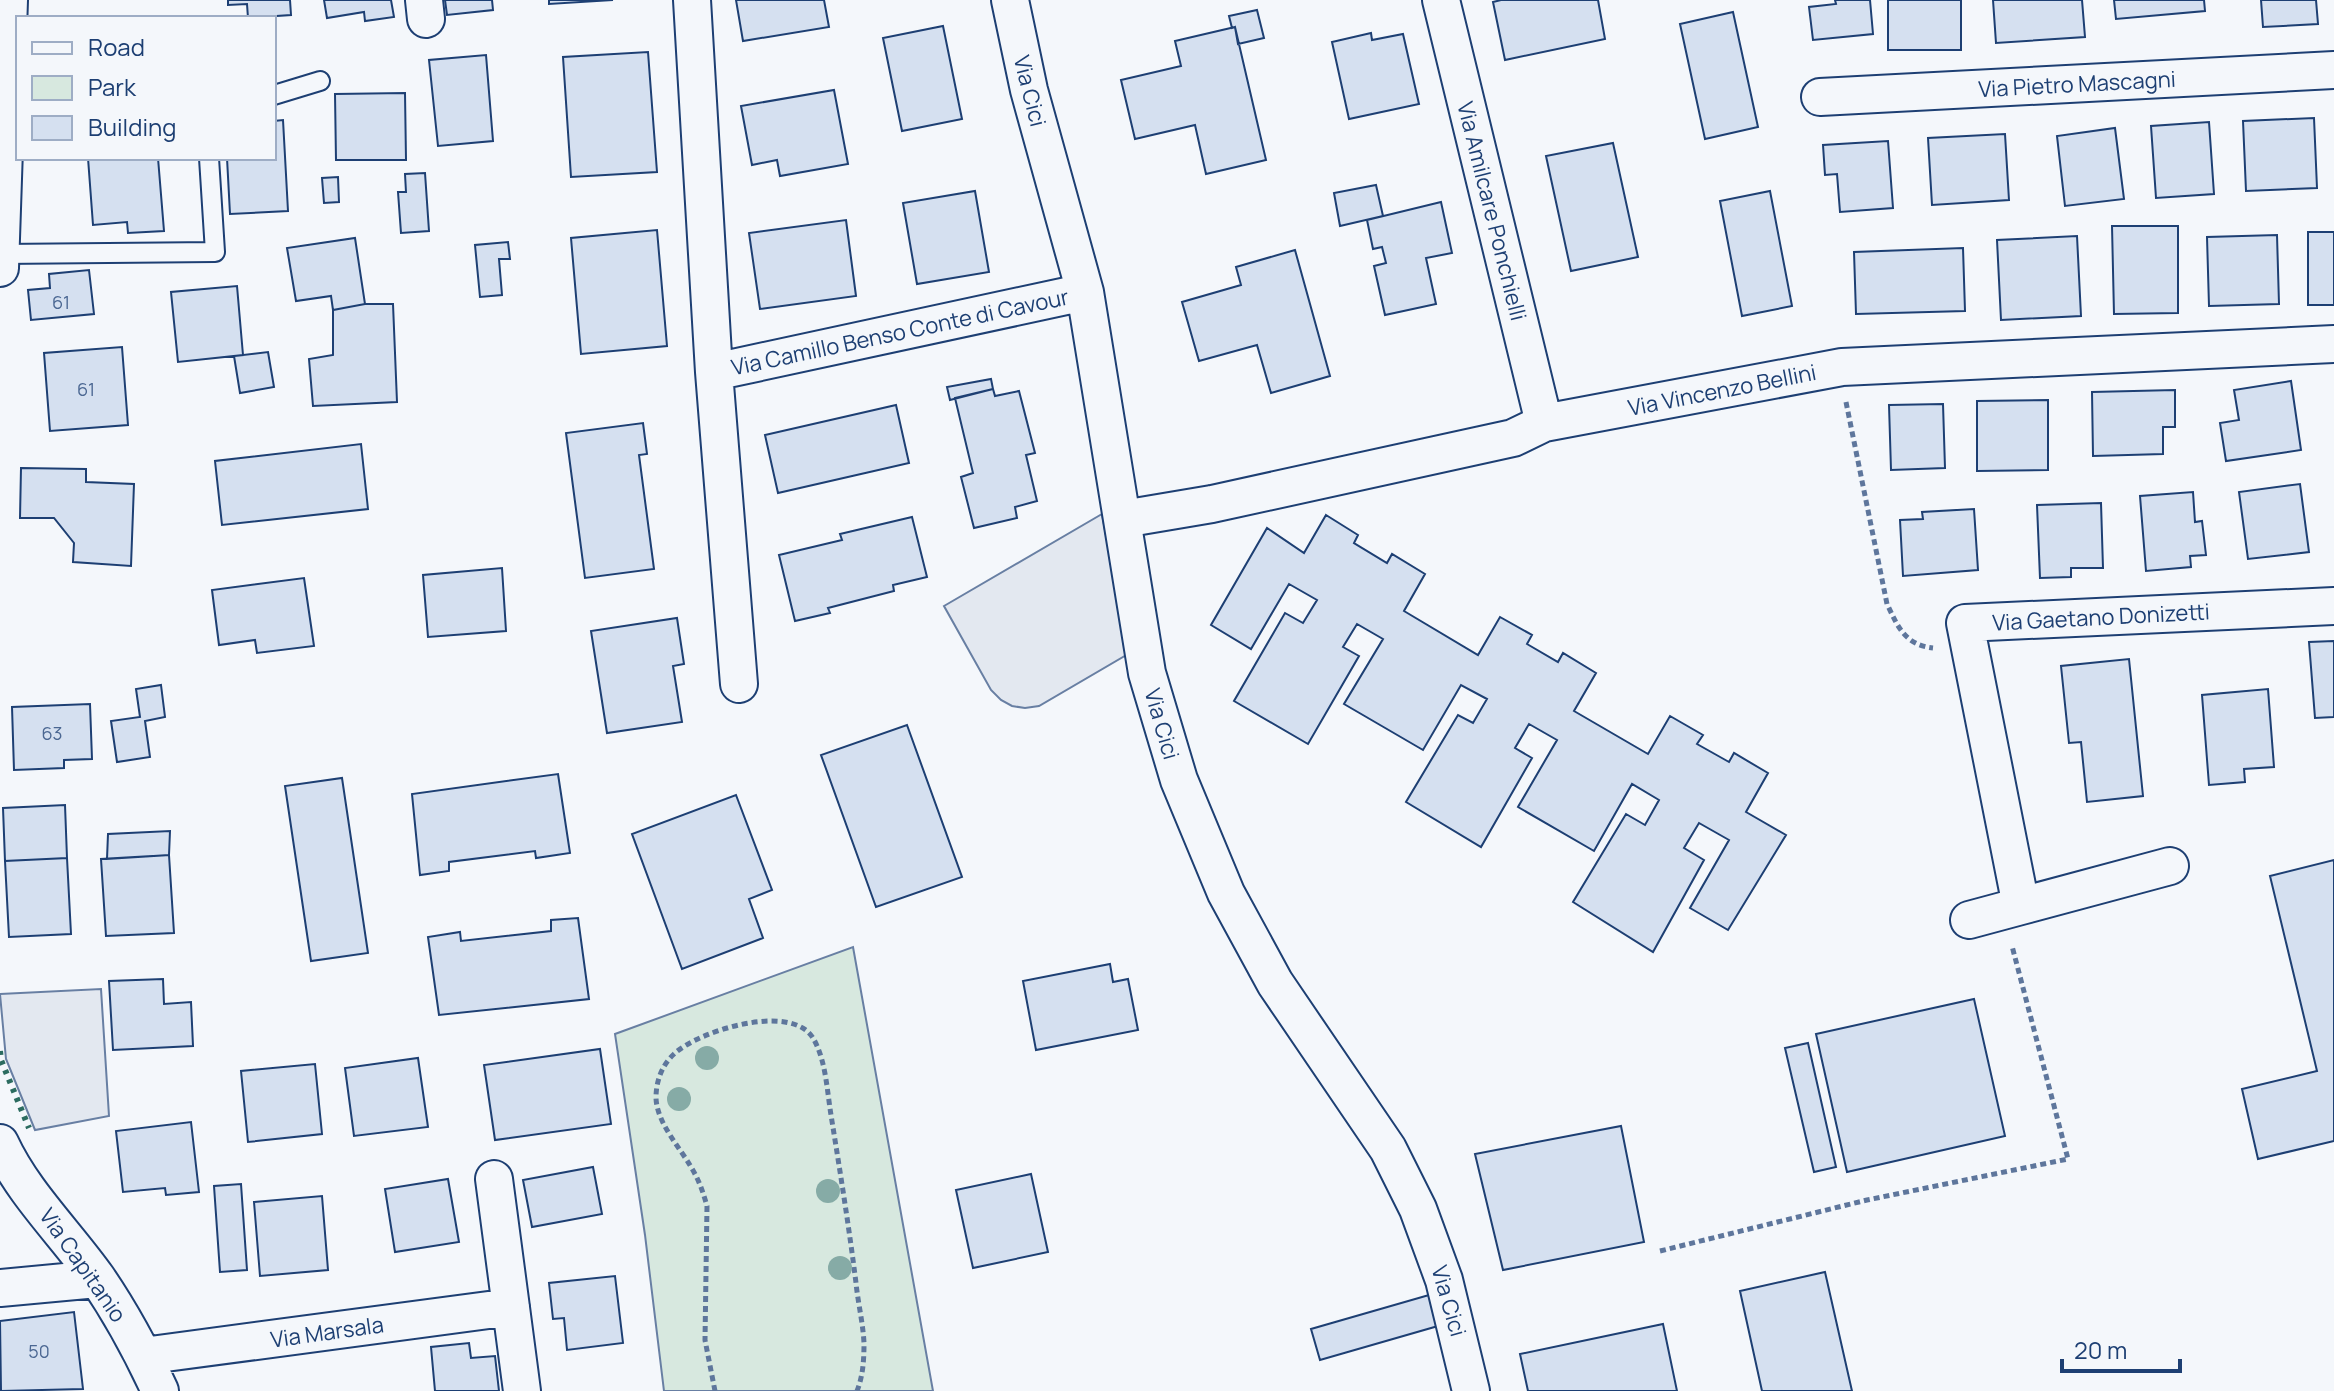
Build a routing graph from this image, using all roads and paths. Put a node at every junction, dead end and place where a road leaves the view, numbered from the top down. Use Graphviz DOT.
graph roads {
  1 [pos="9,0"];
  2 [pos="692,0"];
  3 [pos="1010,0"];
  4 [pos="1441,0"];
  5 [pos="2334,70"];
  6 [pos="320,81"];
  7 [pos="276,94"];
  8 [pos="1820,97"];
  9 [pos="2,140"];
  10 [pos="209,160"];
  11 [pos="1,254"];
  12 [pos="0,268"];
  13 [pos="1085,292"];
  14 [pos="2334,344"];
  15 [pos="1842,367"];
  16 [pos="714,372"];
  17 [pos="1544,423"];
  18 [pos="1123,519"];
  19 [pos="2334,606"];
  20 [pos="1970,645"];
  21 [pos="739,684"];
  22 [pos="2170,866"];
  23 [pos="2021,906"];
  24 [pos="1969,920"];
  25 [pos="0,1143"];
  26 [pos="494,1179"];
  27 [pos="1660,1251"];
  28 [pos="97,1279"];
  29 [pos="0,1288"];
  30 [pos="511,1307"];
  31 [pos="143,1356"];
  32 [pos="160,1391"];
  33 [pos="522,1391"];
  34 [pos="715,1391"];
  35 [pos="857,1391"];
  36 [pos="1471,1391"];
  1 -- 9 [label="street"];
  2 -- 16 [label="street, Via Camillo Benso Conte di Cavour"];
  3 -- 13 [label="street, Via Cici"];
  4 -- 17 [label="street, Via Amilcare Ponchielli"];
  5 -- 8 [label="street, Via Pietro Mascagni"];
  6 -- 7 [label="lane"];
  9 -- 11 [label="street"];
  10 -- 11 [label="lane"];
  11 -- 12 [label="street"];
  13 -- 16 [label="street, Via Camillo Benso Conte di Cavour"];
  13 -- 18 [label="street, Via Cici"];
  14 -- 15 [label="street, Via Vincenzo Bellini"];
  15 -- 17 [label="street, Via Vincenzo Bellini"];
  15 -- 20 [label="path"];
  16 -- 21 [label="street, Via Camillo Benso Conte di Cavour"];
  17 -- 18 [label="street, Via Vincenzo Bellini"];
  18 -- 36 [label="street, Via Cici"];
  19 -- 20 [label="street, Via Gaetano Donizetti"];
  20 -- 23 [label="street, Via Gaetano Donizetti"];
  22 -- 23 [label="street"];
  23 -- 24 [label="street"];
  23 -- 27 [label="path"];
  25 -- 28 [label="street, Via Capitanio"];
  26 -- 30 [label="street"];
  28 -- 29 [label="street"];
  28 -- 31 [label="street, Via Capitanio"];
  30 -- 31 [label="street, Via Marsala"];
  30 -- 33 [label="street"];
  31 -- 32 [label="street, Via Capitanio"];
  34 -- 35 [label="path"];
}
